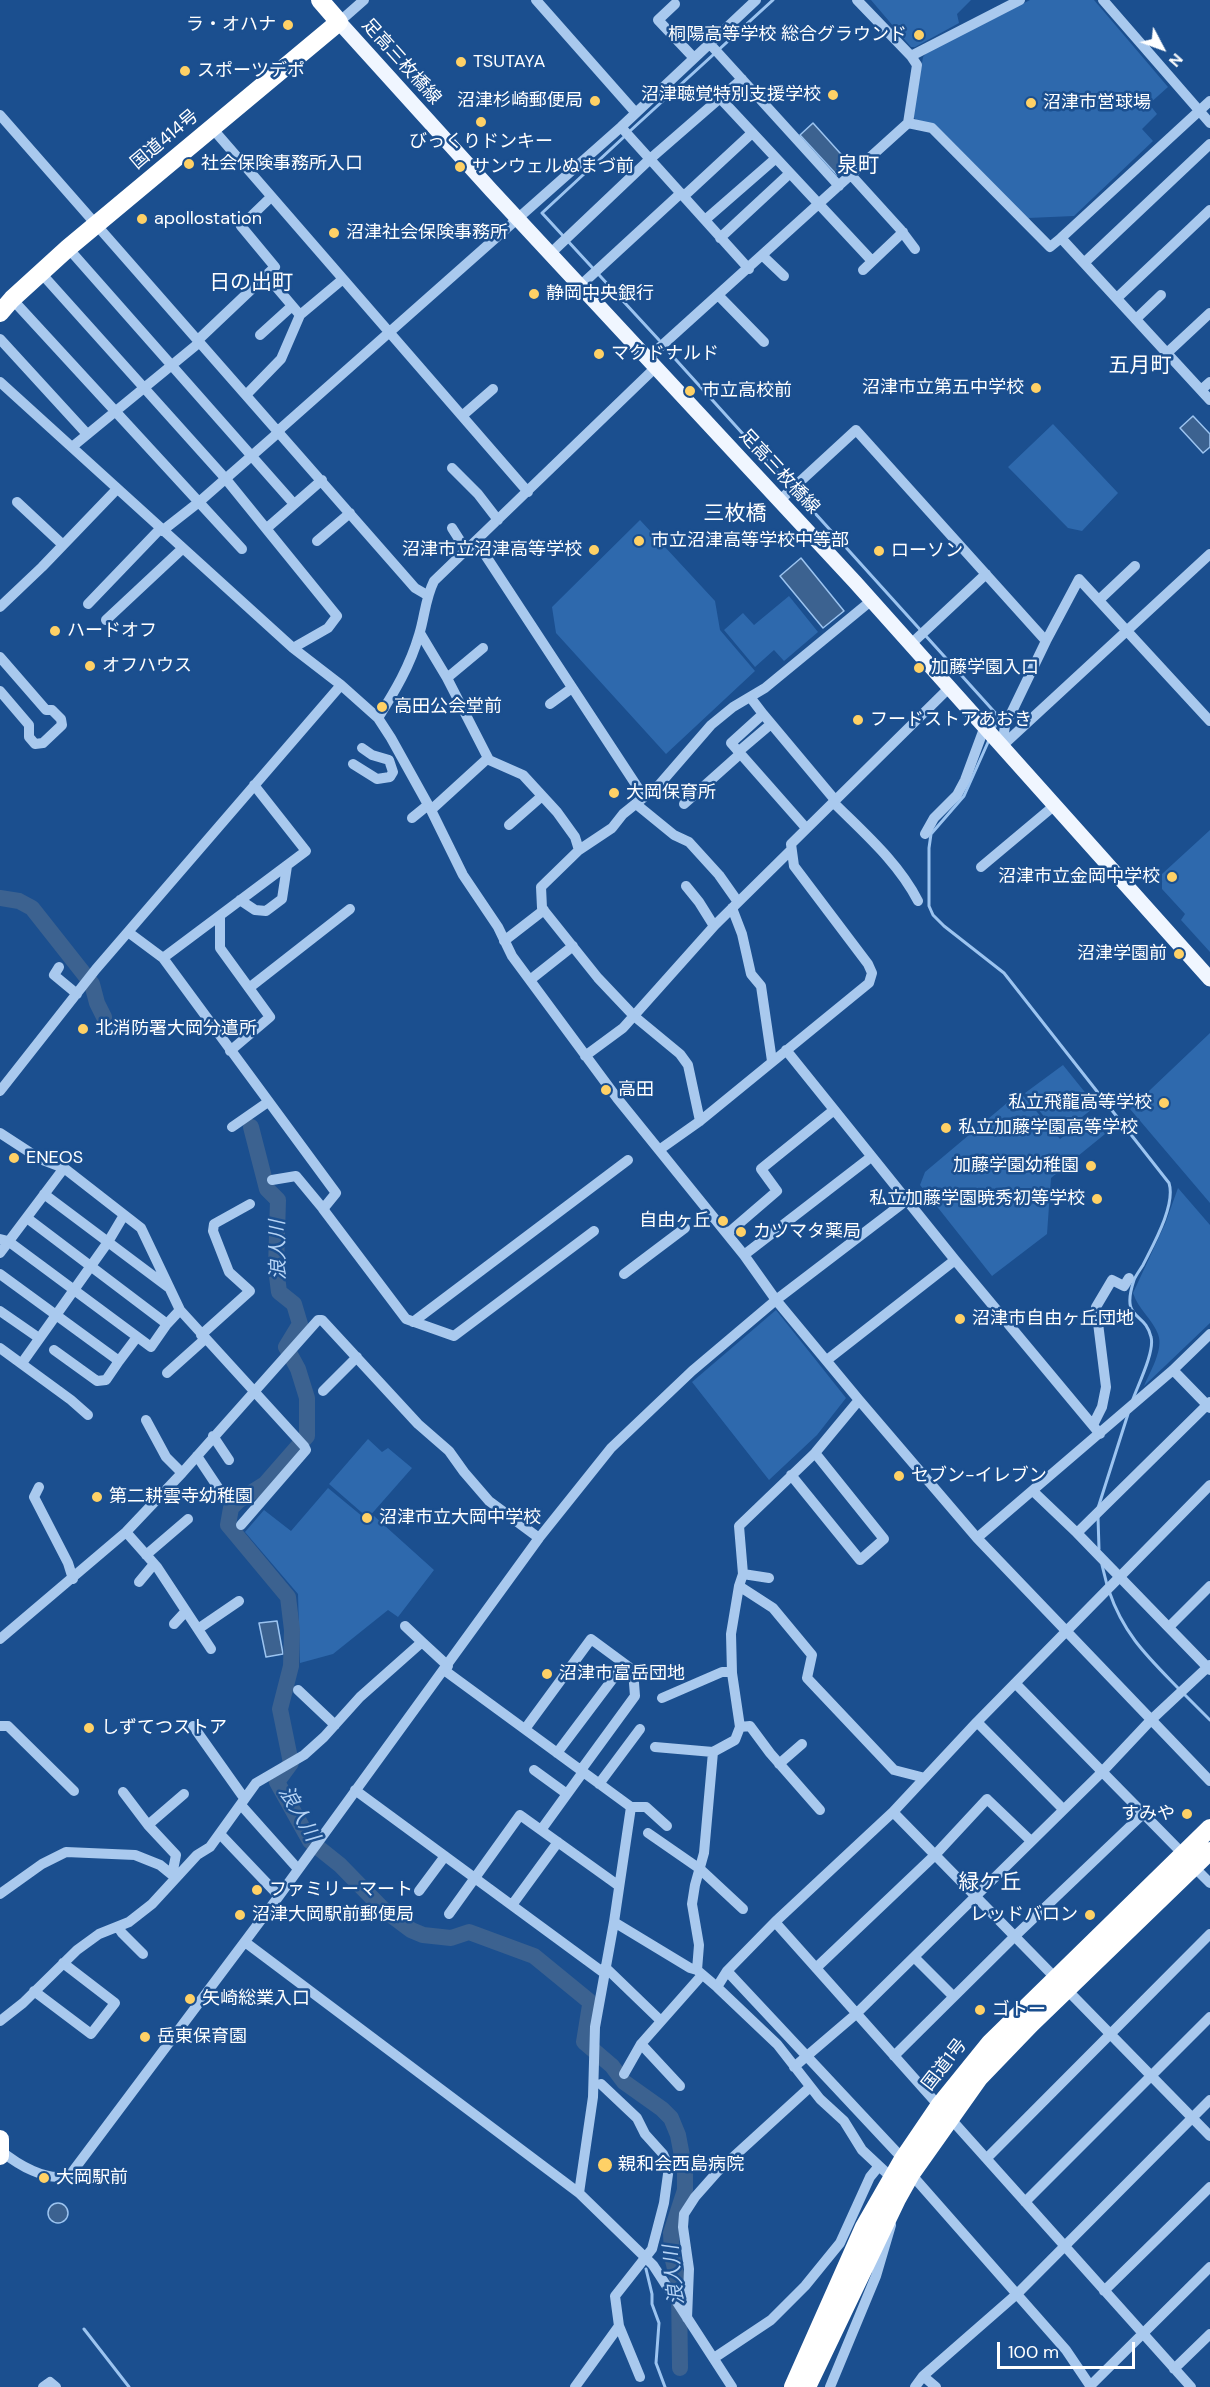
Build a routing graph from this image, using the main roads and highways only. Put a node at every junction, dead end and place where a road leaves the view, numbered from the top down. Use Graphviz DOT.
graph roads {
  1 [pos="320,0"];
  2 [pos="339,22"];
  3 [pos="6,306"];
  4 [pos="1210,979"];
  5 [pos="1210,1828"];
  6 [pos="1210,1851"];
  7 [pos="1188,1860"];
  8 [pos="0,2139"];
  9 [pos="0,2150"];
  10 [pos="0,2156"];
  11 [pos="907,2166"];
  12 [pos="825,2352"];
  13 [pos="793,2387"];
  14 [pos="807,2387"];
  15 [pos="816,2387"];
  1 -- 2 [label="highway"];
  2 -- 3 [label="highway, 国道414号"];
  2 -- 4 [label="main road, 足高三枚橋線"];
  5 -- 7 [label="highway, 国道1号"];
  6 -- 7 [label="highway, 国道1号"];
  7 -- 11 [label="highway, 国道1号"];
  8 -- 9 [label="highway"];
  9 -- 10 [label="highway"];
  11 -- 12 [label="highway, 国道1号"];
  11 -- 13 [label="highway, 国道1号"];
  12 -- 14 [label="highway, 国道1号"];
  12 -- 15 [label="highway"];
}
